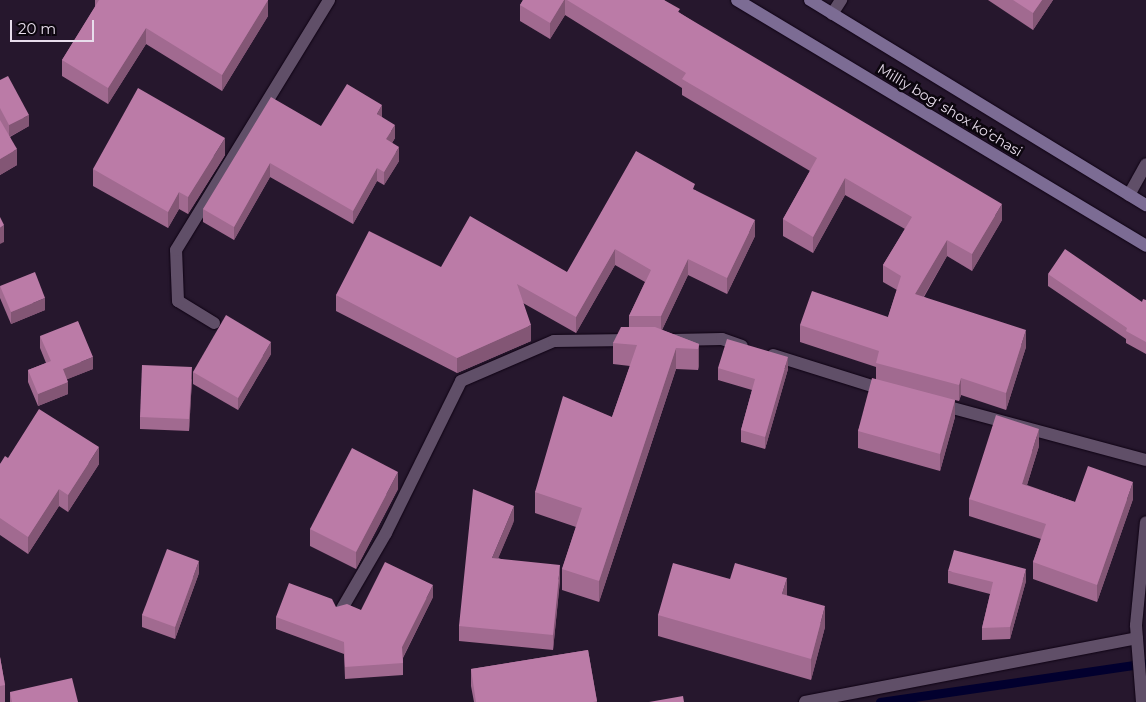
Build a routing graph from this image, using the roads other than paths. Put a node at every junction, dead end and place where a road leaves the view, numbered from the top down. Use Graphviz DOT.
graph roads {
  1 [pos="329,0"];
  2 [pos="737,0"];
  3 [pos="810,0"];
  4 [pos="841,0"];
  5 [pos="832,14"];
  6 [pos="1146,164"];
  7 [pos="1129,195"];
  8 [pos="1146,205"];
  9 [pos="1146,246"];
  10 [pos="214,323"];
  11 [pos="643,340"];
  12 [pos="663,340"];
  13 [pos="902,394"];
  14 [pos="921,399"];
  15 [pos="1146,460"];
  16 [pos="1146,522"];
  17 [pos="340,612"];
  18 [pos="1137,638"];
  19 [pos="805,702"];
  20 [pos="1142,702"];
  1 -- 10 [label="street"];
  2 -- 9 [label="main road, Milliy bog‘ shox ko‘chasi"];
  3 -- 5 [label="main road, Milliy bog‘ shox ko‘chasi"];
  4 -- 5 [label="street"];
  5 -- 7 [label="main road, Milliy bog‘ shox ko‘chasi"];
  6 -- 7 [label="street"];
  7 -- 8 [label="main road, Milliy bog‘ shox ko‘chasi"];
  11 -- 17 [label="street"];
  12 -- 13 [label="street"];
  14 -- 15 [label="street"];
  16 -- 18 [label="street"];
  18 -- 19 [label="street"];
  18 -- 20 [label="street"];
}
